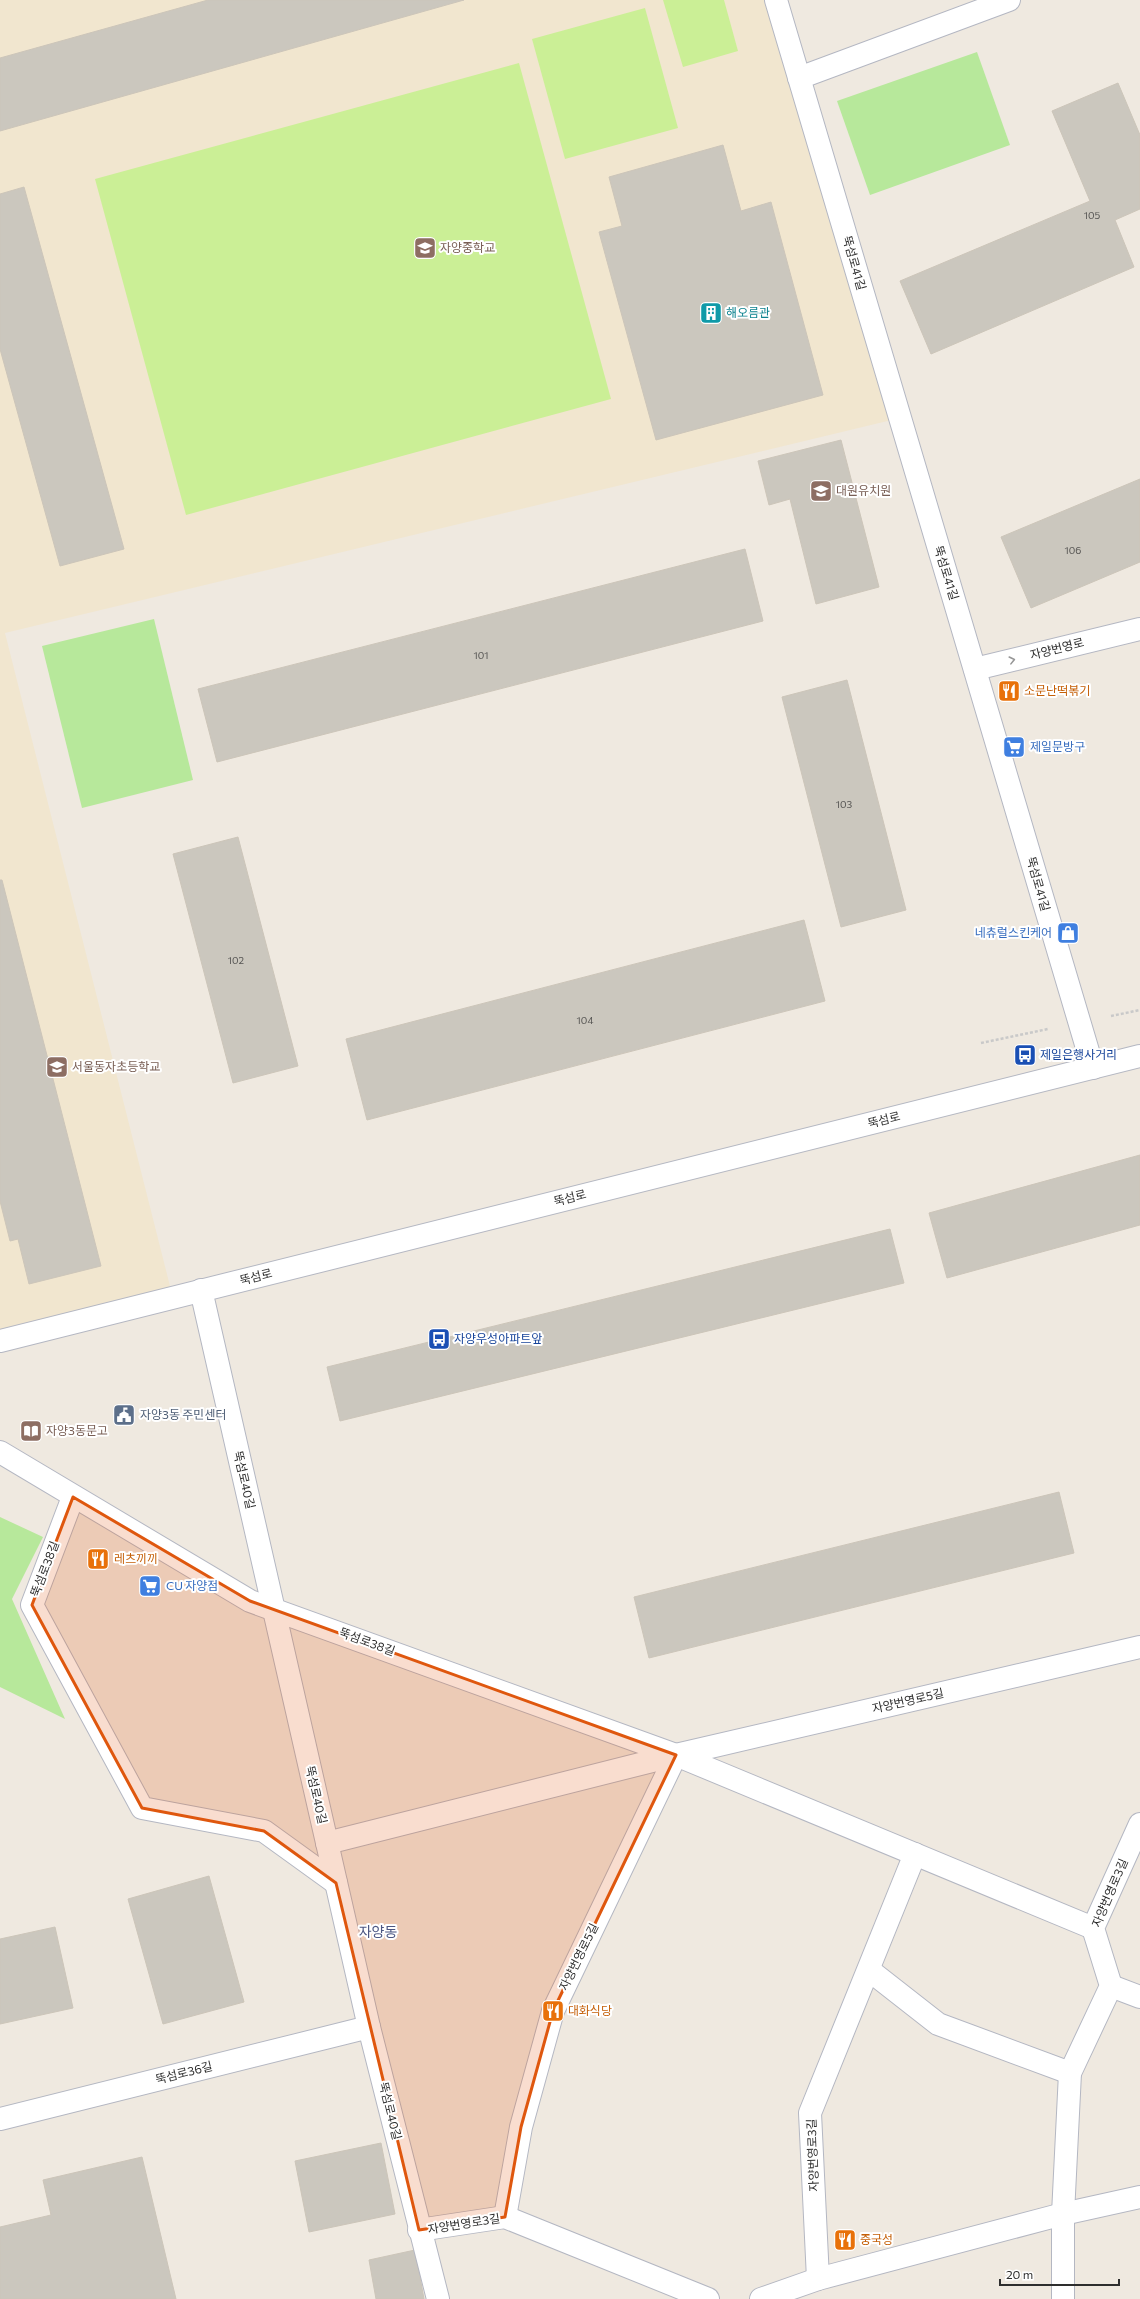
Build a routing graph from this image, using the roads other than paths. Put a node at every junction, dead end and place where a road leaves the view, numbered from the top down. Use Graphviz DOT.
graph roads {
  1 [pos="776,0"];
  2 [pos="1009,0"];
  3 [pos="800,78"];
  4 [pos="1140,629"];
  5 [pos="975,669"];
  6 [pos="1140,1056"];
  7 [pos="1093,1068"];
  8 [pos="201,1290"];
  9 [pos="0,1341"];
  10 [pos="0,1452"];
  11 [pos="73,1497"];
  12 [pos="273,1608"];
  13 [pos="1140,1647"];
  14 [pos="676,1754"];
  15 [pos="1140,1824"];
  16 [pos="327,1843"];
  17 [pos="915,1854"];
  18 [pos="336,1883"];
  19 [pos="1093,1928"];
  20 [pos="869,1970"];
  21 [pos="1112,1986"];
  22 [pos="1140,1998"];
  23 [pos="369,2027"];
  24 [pos="1070,2073"];
  25 [pos="0,2119"];
  26 [pos="1140,2197"];
  27 [pos="1063,2214"];
  28 [pos="505,2217"];
  29 [pos="419,2230"];
  30 [pos="818,2279"];
  31 [pos="438,2299"];
  32 [pos="708,2299"];
  33 [pos="761,2299"];
  34 [pos="1063,2299"];
  1 -- 3 [label="street, 뚝섬로41길"];
  2 -- 3 [label="street"];
  3 -- 5 [label="street, 뚝섬로41길"];
  5 -- 4 [label="street, 자양번영로, one-way"];
  5 -- 7 [label="street, 뚝섬로41길"];
  6 -- 7 [label="street, 뚝섬로"];
  7 -- 8 [label="street, 뚝섬로"];
  8 -- 9 [label="street, 뚝섬로"];
  8 -- 12 [label="street, 뚝섬로40길"];
  10 -- 11 [label="street, 뚝섬로38길"];
  11 -- 12 [label="street, 뚝섬로38길"];
  11 -- 18 [label="street, 뚝섬로38길"];
  12 -- 14 [label="street, 뚝섬로38길"];
  12 -- 16 [label="street, 뚝섬로40길"];
  13 -- 14 [label="street, 자양번영로5길"];
  14 -- 16 [label="street, 자양번영로5길"];
  14 -- 17 [label="street"];
  14 -- 28 [label="street, 자양번영로5길"];
  15 -- 19 [label="street, 자양번영로3길"];
  16 -- 18 [label="street, 뚝섬로40길"];
  17 -- 19 [label="street"];
  17 -- 20 [label="street, 자양번영로3길"];
  18 -- 23 [label="street, 뚝섬로40길"];
  19 -- 21 [label="street, 자양번영로3길"];
  20 -- 24 [label="street"];
  20 -- 30 [label="street, 자양번영로3길"];
  21 -- 22 [label="street"];
  21 -- 24 [label="street"];
  23 -- 25 [label="street, 뚝섬로36길"];
  23 -- 29 [label="street, 뚝섬로40길"];
  24 -- 27 [label="street"];
  26 -- 27 [label="street"];
  27 -- 30 [label="street"];
  27 -- 34 [label="street"];
  28 -- 29 [label="street, 자양번영로3길"];
  28 -- 32 [label="street, 자양번영로3길"];
  29 -- 31 [label="street, 뚝섬로40길"];
  30 -- 33 [label="street"];
}
